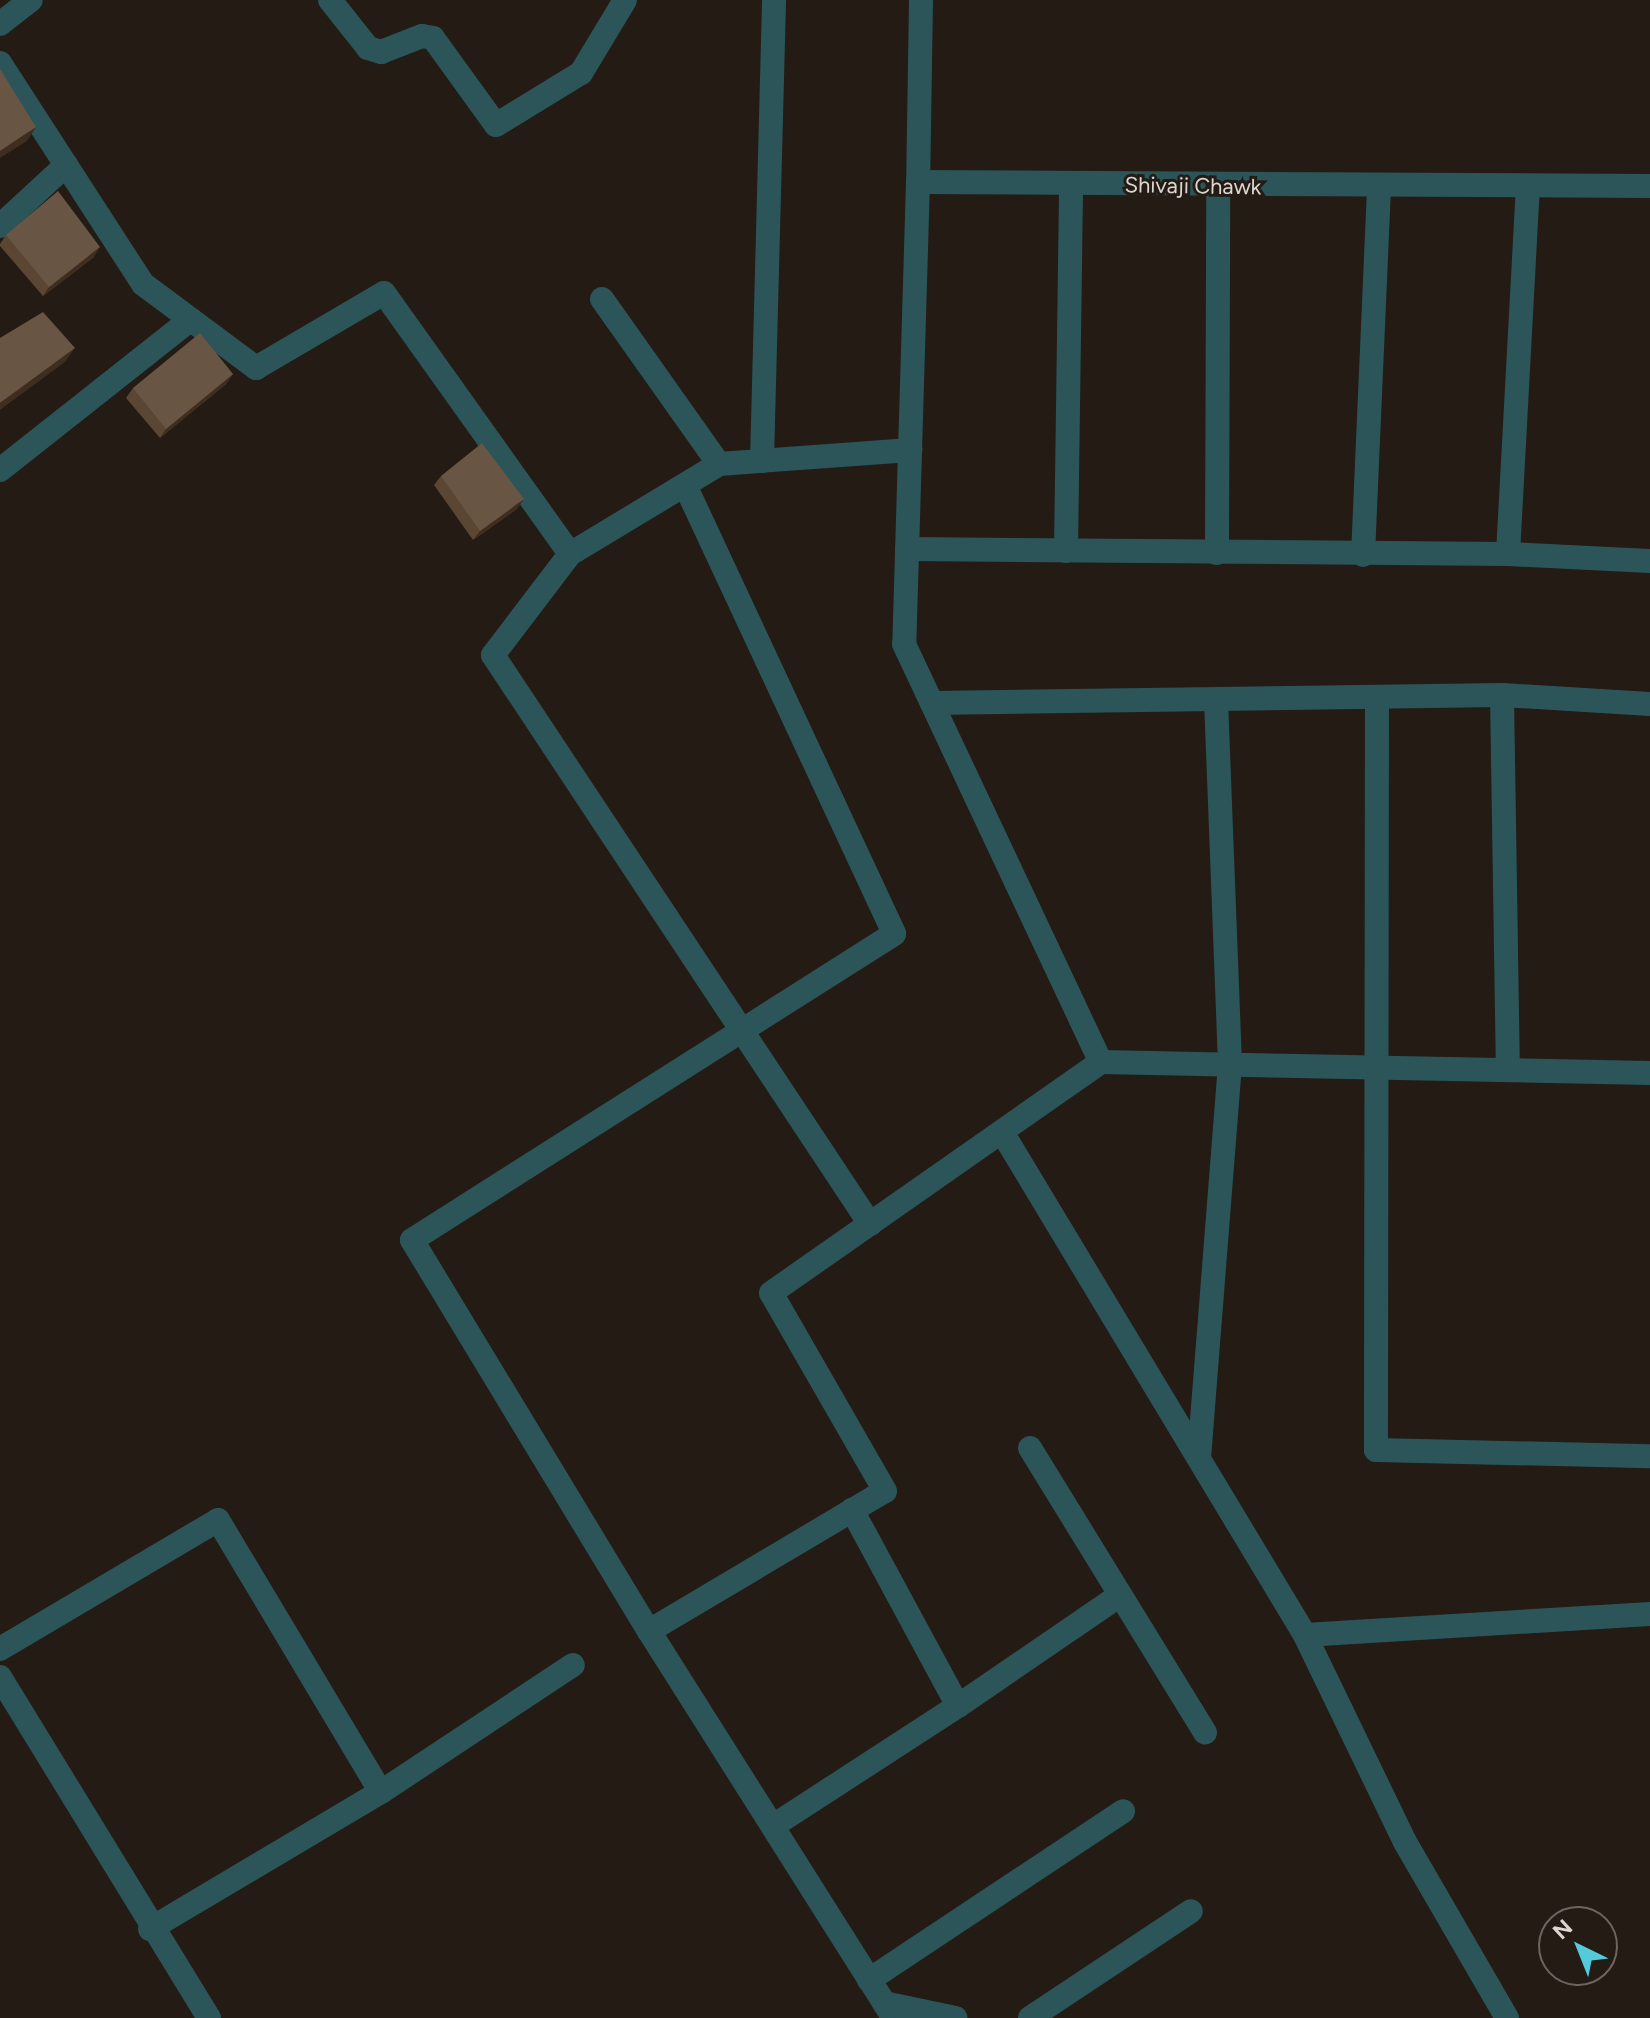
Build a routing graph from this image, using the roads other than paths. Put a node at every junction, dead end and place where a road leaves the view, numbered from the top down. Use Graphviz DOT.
graph roads {
  1 [pos="31,0"];
  2 [pos="330,0"];
  3 [pos="625,0"];
  4 [pos="774,0"];
  5 [pos="921,0"];
  6 [pos="0,24"];
  7 [pos="0,63"];
  8 [pos="66,165"];
  9 [pos="918,182"];
  10 [pos="1071,184"];
  11 [pos="1650,186"];
  12 [pos="1218,187"];
  13 [pos="1379,187"];
  14 [pos="1528,189"];
  15 [pos="0,226"];
  16 [pos="602,299"];
  17 [pos="191,319"];
  18 [pos="910,450"];
  19 [pos="762,461"];
  20 [pos="719,464"];
  21 [pos="0,470"];
  22 [pos="685,485"];
  23 [pos="907,549"];
  24 [pos="1066,551"];
  25 [pos="1217,553"];
  26 [pos="570,554"];
  27 [pos="1508,554"];
  28 [pos="1363,555"];
  29 [pos="1650,561"];
  30 [pos="1502,695"];
  31 [pos="1377,697"];
  32 [pos="1216,700"];
  33 [pos="932,703"];
  34 [pos="1650,704"];
  35 [pos="740,1029"];
  36 [pos="1101,1062"];
  37 [pos="1230,1064"];
  38 [pos="1377,1067"];
  39 [pos="1508,1070"];
  40 [pos="1650,1073"];
  41 [pos="1002,1132"];
  42 [pos="870,1224"];
  43 [pos="1030,1448"];
  44 [pos="1650,1456"];
  45 [pos="1199,1458"];
  46 [pos="852,1510"];
  47 [pos="1120,1595"];
  48 [pos="1650,1614"];
  49 [pos="649,1631"];
  50 [pos="1305,1635"];
  51 [pos="0,1649"];
  52 [pos="573,1665"];
  53 [pos="0,1677"];
  54 [pos="958,1706"];
  55 [pos="1205,1732"];
  56 [pos="381,1792"];
  57 [pos="1123,1811"];
  58 [pos="773,1826"];
  59 [pos="1191,1911"];
  60 [pos="152,1928"];
  61 [pos="869,1980"];
  62 [pos="889,2010"];
  63 [pos="209,2018"];
  64 [pos="955,2018"];
  65 [pos="1030,2018"];
  66 [pos="1507,2018"];
  1 -- 6 [label="street"];
  2 -- 3 [label="street"];
  4 -- 19 [label="street"];
  5 -- 9 [label="street"];
  7 -- 8 [label="street"];
  8 -- 15 [label="street"];
  8 -- 17 [label="street"];
  9 -- 10 [label="street, Shivaji Chawk"];
  9 -- 18 [label="street"];
  10 -- 12 [label="street, Shivaji Chawk"];
  10 -- 24 [label="street"];
  11 -- 14 [label="street, Shivaji Chawk"];
  12 -- 13 [label="street, Shivaji Chawk"];
  12 -- 25 [label="street"];
  13 -- 14 [label="street, Shivaji Chawk"];
  13 -- 28 [label="street"];
  14 -- 27 [label="street"];
  16 -- 20 [label="street"];
  17 -- 21 [label="street"];
  17 -- 26 [label="street"];
  18 -- 19 [label="street"];
  18 -- 23 [label="street"];
  19 -- 20 [label="street"];
  20 -- 22 [label="street"];
  22 -- 26 [label="street"];
  22 -- 35 [label="street"];
  23 -- 24 [label="street"];
  23 -- 33 [label="street"];
  24 -- 25 [label="street"];
  25 -- 28 [label="street"];
  26 -- 35 [label="street"];
  27 -- 28 [label="street"];
  27 -- 29 [label="street"];
  30 -- 31 [label="street"];
  30 -- 34 [label="street"];
  30 -- 39 [label="street"];
  31 -- 32 [label="street"];
  31 -- 38 [label="street"];
  32 -- 33 [label="street"];
  32 -- 37 [label="street"];
  33 -- 36 [label="street"];
  35 -- 42 [label="street"];
  35 -- 49 [label="street"];
  36 -- 37 [label="street"];
  36 -- 41 [label="street"];
  37 -- 38 [label="street"];
  37 -- 45 [label="street"];
  38 -- 39 [label="street"];
  38 -- 44 [label="street"];
  39 -- 40 [label="street"];
  41 -- 42 [label="street"];
  41 -- 45 [label="street"];
  42 -- 46 [label="street"];
  43 -- 47 [label="street"];
  45 -- 50 [label="street"];
  46 -- 49 [label="street"];
  46 -- 54 [label="street"];
  47 -- 54 [label="street"];
  47 -- 55 [label="street"];
  48 -- 50 [label="street"];
  49 -- 58 [label="street"];
  50 -- 66 [label="street"];
  51 -- 56 [label="street"];
  52 -- 56 [label="street"];
  53 -- 60 [label="street"];
  54 -- 58 [label="street"];
  56 -- 60 [label="street"];
  57 -- 61 [label="street"];
  58 -- 61 [label="street"];
  59 -- 65 [label="street"];
  60 -- 63 [label="street"];
  61 -- 62 [label="street"];
  62 -- 64 [label="street"];
}
